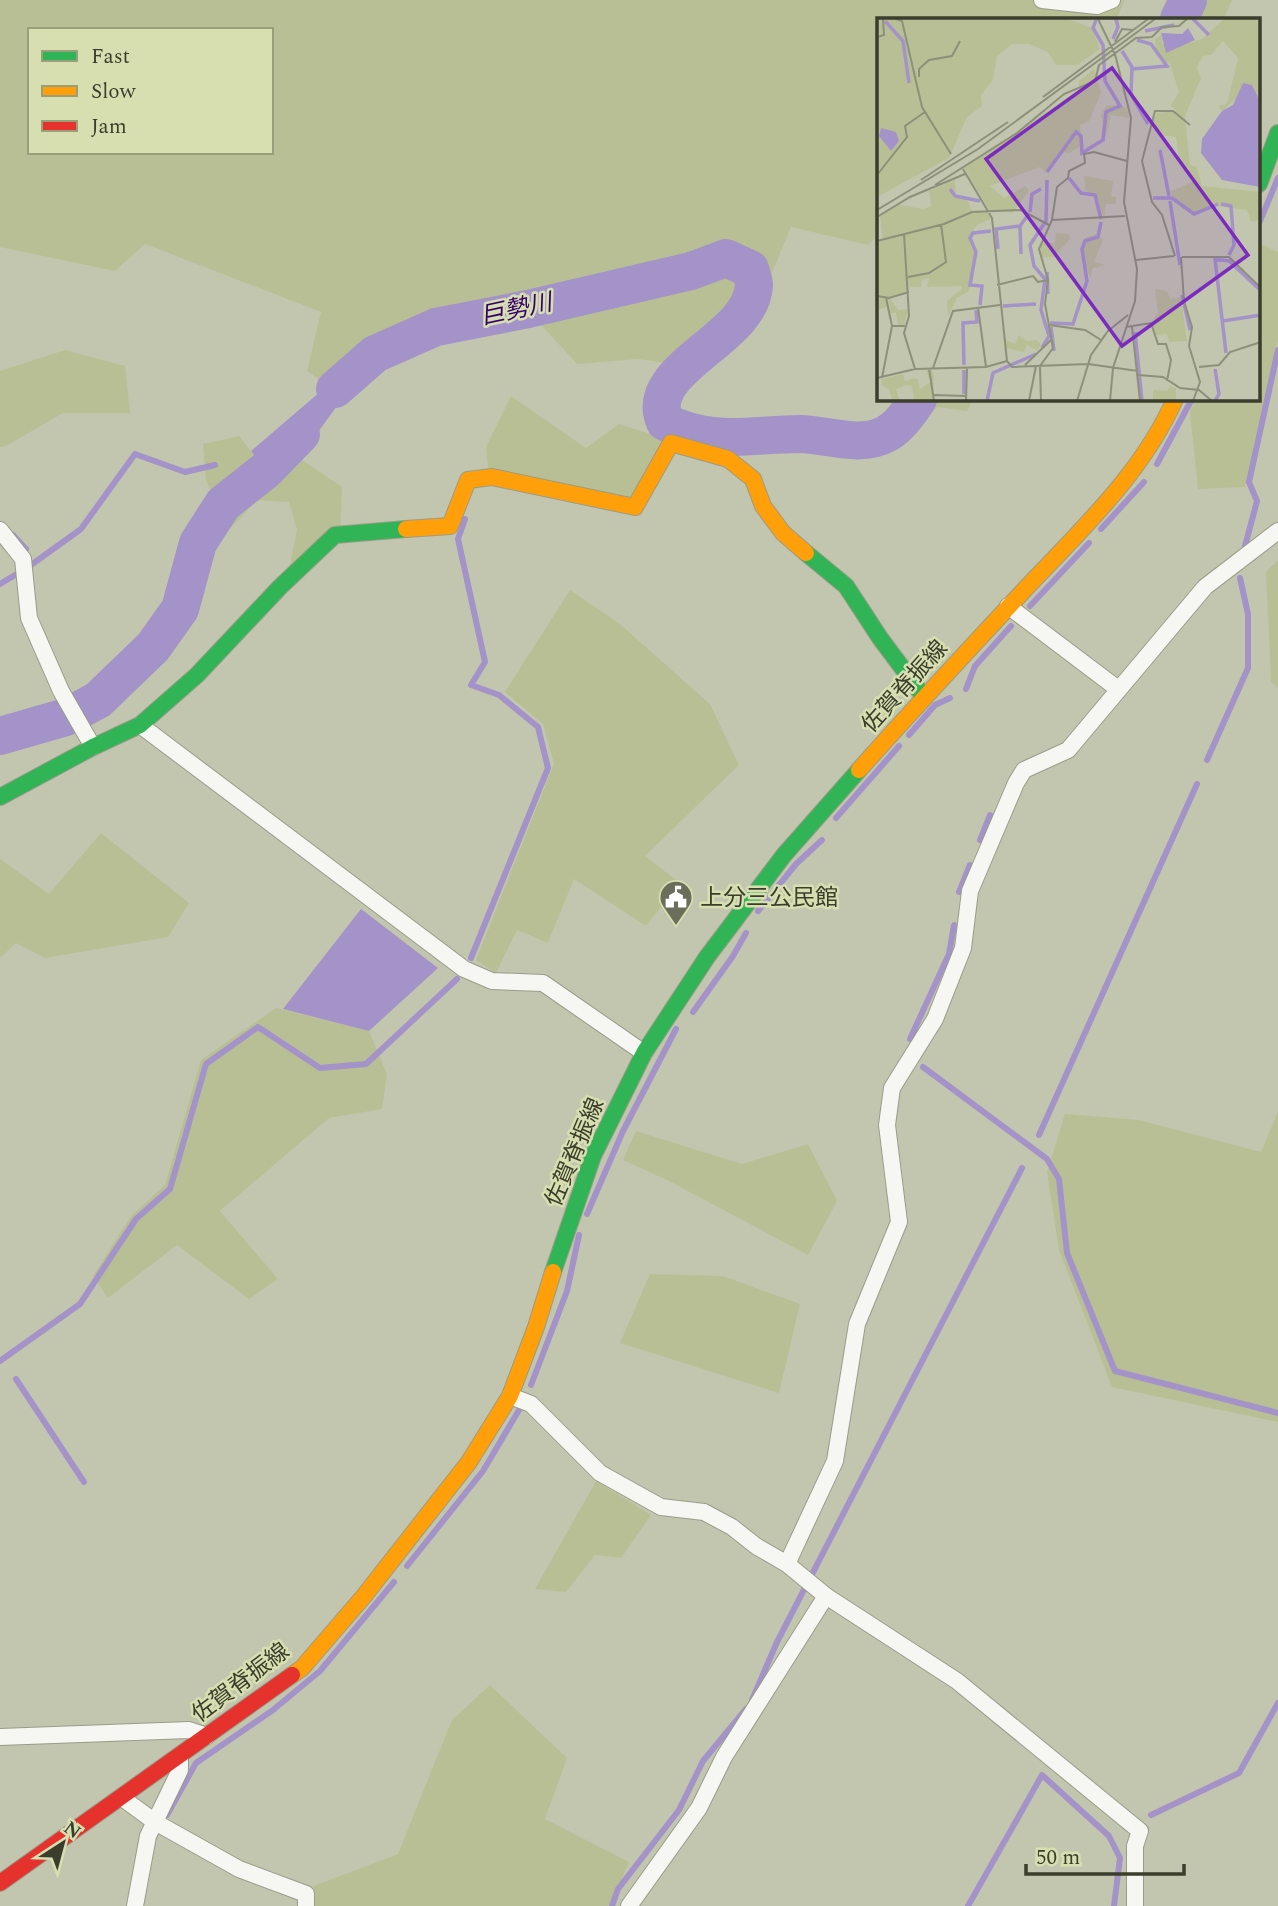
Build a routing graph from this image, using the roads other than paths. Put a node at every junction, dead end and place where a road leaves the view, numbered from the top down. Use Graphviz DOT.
graph roads {
  1 [pos="1042,0"];
  2 [pos="1112,0"];
  3 [pos="1278,133"];
  4 [pos="1260,181"];
  5 [pos="1174,401"];
  6 [pos="0,530"];
  7 [pos="1278,531"];
  8 [pos="1008,606"];
  9 [pos="1118,689"];
  10 [pos="924,697"];
  11 [pos="140,725"];
  12 [pos="90,740"];
  13 [pos="0,797"];
  14 [pos="644,1053"];
  15 [pos="510,1396"];
  16 [pos="787,1564"];
  17 [pos="823,1593"];
  18 [pos="207,1736"];
  19 [pos="0,1737"];
  20 [pos="180,1755"];
  21 [pos="121,1797"];
  22 [pos="155,1822"];
  23 [pos="0,1883"];
  24 [pos="135,1906"];
  25 [pos="306,1906"];
  26 [pos="629,1906"];
  27 [pos="1135,1906"];
  1 -- 2 [label="street"];
  3 -- 4 [label="main road"];
  5 -- 8 [label="main road, 佐賀脊振線"];
  6 -- 12 [label="street"];
  7 -- 9 [label="street"];
  8 -- 9 [label="street"];
  8 -- 10 [label="main road, 佐賀脊振線"];
  9 -- 16 [label="street"];
  10 -- 11 [label="main road"];
  10 -- 14 [label="main road, 佐賀脊振線"];
  11 -- 12 [label="main road"];
  11 -- 14 [label="street"];
  12 -- 13 [label="main road"];
  14 -- 15 [label="main road, 佐賀脊振線"];
  15 -- 16 [label="street"];
  15 -- 18 [label="main road, 佐賀脊振線"];
  16 -- 17 [label="street"];
  17 -- 26 [label="street"];
  17 -- 27 [label="street"];
  18 -- 19 [label="street"];
  18 -- 20 [label="main road, 佐賀脊振線"];
  20 -- 21 [label="main road, 佐賀脊振線"];
  20 -- 22 [label="street"];
  21 -- 22 [label="street"];
  21 -- 23 [label="main road, 佐賀脊振線"];
  22 -- 24 [label="street"];
  22 -- 25 [label="street"];
}
